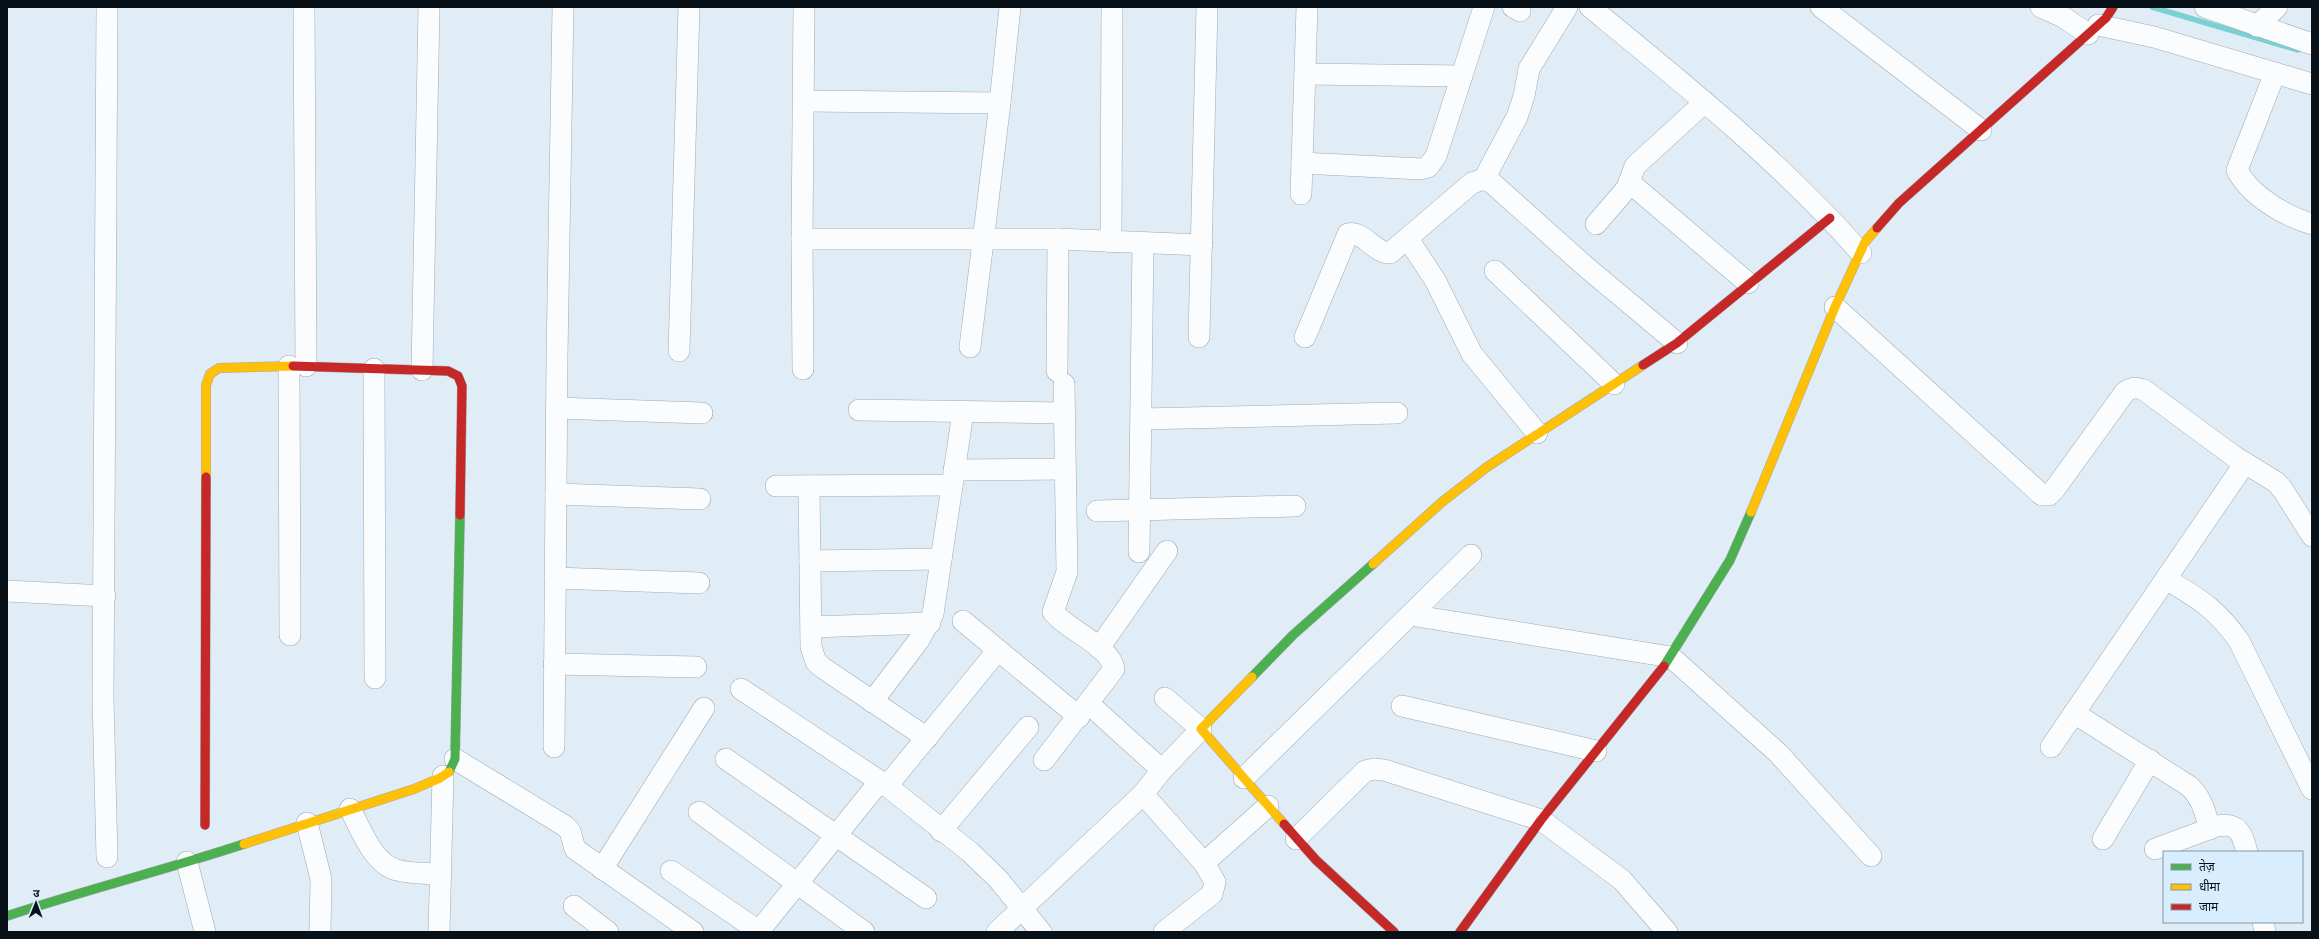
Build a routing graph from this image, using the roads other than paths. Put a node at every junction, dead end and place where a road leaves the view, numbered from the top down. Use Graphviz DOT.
graph roads {
  1 [pos="107,7"];
  2 [pos="304,7"];
  3 [pos="429,7"];
  4 [pos="563,7"];
  5 [pos="689,7"];
  6 [pos="804,7"];
  7 [pos="1010,7"];
  8 [pos="1112,7"];
  9 [pos="1207,7"];
  10 [pos="1307,7"];
  11 [pos="1484,7"];
  12 [pos="1567,7"];
  13 [pos="1590,7"];
  14 [pos="1821,7"];
  15 [pos="2041,7"];
  16 [pos="2113,7"];
  17 [pos="2205,7"];
  18 [pos="2277,7"];
  19 [pos="2097,26"];
  20 [pos="2257,26"];
  21 [pos="2312,44"];
  22 [pos="2275,73"];
  23 [pos="1304,74"];
  24 [pos="1462,76"];
  25 [pos="2312,84"];
  26 [pos="804,101"];
  27 [pos="1705,102"];
  28 [pos="1000,103"];
  29 [pos="1981,130"];
  30 [pos="1302,163"];
  31 [pos="1484,179"];
  32 [pos="1629,182"];
  33 [pos="1301,194"];
  34 [pos="1830,218"];
  35 [pos="1596,224"];
  36 [pos="2312,224"];
  37 [pos="802,239"];
  38 [pos="1408,239"];
  39 [pos="982,240"];
  40 [pos="1058,240"];
  41 [pos="1111,242"];
  42 [pos="1143,243"];
  43 [pos="1202,245"];
  44 [pos="1861,253"];
  45 [pos="1495,270"];
  46 [pos="1748,283"];
  47 [pos="1835,307"];
  48 [pos="1199,337"];
  49 [pos="1304,337"];
  50 [pos="1677,342"];
  51 [pos="970,347"];
  52 [pos="679,351"];
  53 [pos="297,366"];
  54 [pos="374,369"];
  55 [pos="803,369"];
  56 [pos="422,370"];
  57 [pos="1614,384"];
  58 [pos="556,408"];
  59 [pos="860,410"];
  60 [pos="962,412"];
  61 [pos="702,413"];
  62 [pos="1064,413"];
  63 [pos="1397,413"];
  64 [pos="1142,419"];
  65 [pos="1537,433"];
  66 [pos="2245,463"];
  67 [pos="1065,470"];
  68 [pos="953,477"];
  69 [pos="776,486"];
  70 [pos="809,486"];
  71 [pos="556,494"];
  72 [pos="700,499"];
  73 [pos="1295,506"];
  74 [pos="1140,510"];
  75 [pos="1097,511"];
  76 [pos="2312,536"];
  77 [pos="1168,551"];
  78 [pos="1139,552"];
  79 [pos="1471,555"];
  80 [pos="941,559"];
  81 [pos="810,561"];
  82 [pos="555,578"];
  83 [pos="2166,579"];
  84 [pos="699,583"];
  85 [pos="7,591"];
  86 [pos="105,596"];
  87 [pos="1410,615"];
  88 [pos="963,621"];
  89 [pos="930,623"];
  90 [pos="811,627"];
  91 [pos="290,635"];
  92 [pos="1099,648"];
  93 [pos="998,650"];
  94 [pos="1671,657"];
  95 [pos="554,664"];
  96 [pos="696,667"];
  97 [pos="375,678"];
  98 [pos="741,689"];
  99 [pos="1165,698"];
  100 [pos="872,702"];
  101 [pos="1402,706"];
  102 [pos="704,708"];
  103 [pos="1084,711"];
  104 [pos="2074,713"];
  105 [pos="1028,727"];
  106 [pos="1201,729"];
  107 [pos="927,738"];
  108 [pos="554,746"];
  109 [pos="2051,747"];
  110 [pos="1596,751"];
  111 [pos="455,759"];
  112 [pos="726,759"];
  113 [pos="1044,760"];
  114 [pos="2150,760"];
  115 [pos="1162,770"];
  116 [pos="443,776"];
  117 [pos="1244,778"];
  118 [pos="883,784"];
  119 [pos="2312,789"];
  120 [pos="1143,794"];
  121 [pos="1268,806"];
  122 [pos="350,809"];
  123 [pos="699,812"];
  124 [pos="1541,820"];
  125 [pos="307,824"];
  126 [pos="205,825"];
  127 [pos="2210,828"];
  128 [pos="942,831"];
  129 [pos="837,836"];
  130 [pos="2103,838"];
  131 [pos="1296,839"];
  132 [pos="2155,849"];
  133 [pos="2247,851"];
  134 [pos="1871,856"];
  135 [pos="106,857"];
  136 [pos="187,862"];
  137 [pos="1204,864"];
  138 [pos="602,869"];
  139 [pos="671,871"];
  140 [pos="441,874"];
  141 [pos="798,884"];
  142 [pos="926,898"];
  143 [pos="574,906"];
  144 [pos="1022,907"];
  145 [pos="7,916"];
  146 [pos="760,931"];
  147 [pos="205,932"];
  148 [pos="320,932"];
  149 [pos="439,932"];
  150 [pos="608,932"];
  151 [pos="693,932"];
  152 [pos="864,932"];
  153 [pos="997,932"];
  154 [pos="1041,932"];
  155 [pos="1164,932"];
  156 [pos="1394,932"];
  157 [pos="1460,932"];
  158 [pos="1666,932"];
  1 -- 86 [label="street"];
  2 -- 53 [label="street"];
  3 -- 56 [label="street"];
  4 -- 58 [label="street"];
  5 -- 52 [label="street"];
  6 -- 26 [label="street"];
  7 -- 28 [label="street"];
  8 -- 41 [label="street"];
  9 -- 43 [label="street"];
  10 -- 23 [label="street"];
  11 -- 24 [label="street"];
  12 -- 31 [label="street"];
  13 -- 27 [label="street"];
  14 -- 29 [label="street"];
  15 -- 19 [label="street"];
  16 -- 19 [label="street"];
  17 -- 20 [label="street"];
  18 -- 20 [label="street"];
  19 -- 22 [label="street"];
  19 -- 29 [label="street"];
  20 -- 21 [label="street"];
  22 -- 25 [label="street"];
  22 -- 36 [label="street"];
  23 -- 24 [label="street"];
  23 -- 30 [label="street"];
  24 -- 30 [label="street"];
  26 -- 28 [label="street"];
  26 -- 37 [label="street"];
  27 -- 32 [label="street"];
  27 -- 34 [label="street"];
  28 -- 39 [label="street"];
  29 -- 44 [label="street"];
  30 -- 33 [label="street"];
  31 -- 38 [label="street"];
  31 -- 50 [label="street"];
  32 -- 35 [label="street"];
  32 -- 46 [label="street"];
  34 -- 44 [label="street"];
  34 -- 46 [label="street"];
  37 -- 39 [label="street"];
  37 -- 55 [label="street"];
  38 -- 49 [label="street"];
  38 -- 65 [label="street"];
  39 -- 40 [label="street"];
  39 -- 51 [label="street"];
  40 -- 41 [label="street"];
  40 -- 62 [label="street"];
  41 -- 42 [label="street"];
  42 -- 43 [label="street"];
  42 -- 64 [label="street"];
  43 -- 48 [label="street"];
  44 -- 47 [label="street"];
  45 -- 57 [label="street"];
  46 -- 50 [label="street"];
  47 -- 66 [label="street"];
  47 -- 94 [label="street"];
  50 -- 57 [label="street"];
  53 -- 54 [label="street"];
  53 -- 91 [label="street"];
  53 -- 126 [label="street"];
  54 -- 56 [label="street"];
  54 -- 97 [label="street"];
  56 -- 111 [label="street"];
  57 -- 65 [label="street"];
  58 -- 61 [label="street"];
  58 -- 71 [label="street"];
  59 -- 60 [label="street"];
  60 -- 62 [label="street"];
  60 -- 68 [label="street"];
  62 -- 67 [label="street"];
  63 -- 64 [label="street"];
  64 -- 74 [label="street"];
  65 -- 106 [label="street"];
  66 -- 76 [label="street"];
  66 -- 83 [label="street"];
  67 -- 68 [label="street"];
  67 -- 92 [label="street"];
  68 -- 70 [label="street"];
  68 -- 80 [label="street"];
  69 -- 70 [label="street"];
  70 -- 81 [label="street"];
  71 -- 72 [label="street"];
  71 -- 82 [label="street"];
  73 -- 74 [label="street"];
  74 -- 75 [label="street"];
  74 -- 78 [label="street"];
  77 -- 92 [label="street"];
  79 -- 87 [label="street"];
  80 -- 81 [label="street"];
  80 -- 89 [label="street"];
  81 -- 90 [label="street"];
  82 -- 84 [label="street"];
  82 -- 95 [label="street"];
  83 -- 104 [label="street"];
  83 -- 119 [label="street"];
  85 -- 86 [label="street"];
  86 -- 135 [label="street"];
  87 -- 94 [label="street"];
  87 -- 117 [label="street"];
  88 -- 93 [label="street"];
  89 -- 90 [label="street"];
  89 -- 100 [label="street"];
  90 -- 100 [label="street"];
  92 -- 103 [label="street"];
  93 -- 103 [label="street"];
  93 -- 107 [label="street"];
  94 -- 110 [label="street"];
  94 -- 134 [label="street"];
  95 -- 96 [label="street"];
  95 -- 108 [label="street"];
  98 -- 118 [label="street"];
  99 -- 106 [label="street"];
  100 -- 107 [label="street"];
  101 -- 110 [label="street"];
  102 -- 138 [label="street"];
  103 -- 113 [label="street"];
  103 -- 115 [label="street"];
  104 -- 109 [label="street"];
  104 -- 114 [label="street"];
  105 -- 128 [label="street"];
  106 -- 115 [label="street"];
  106 -- 117 [label="street"];
  107 -- 118 [label="street"];
  110 -- 124 [label="street"];
  111 -- 116 [label="street"];
  111 -- 138 [label="street"];
  112 -- 129 [label="street"];
  114 -- 127 [label="street"];
  114 -- 130 [label="street"];
  115 -- 120 [label="street"];
  116 -- 122 [label="street"];
  116 -- 140 [label="street"];
  117 -- 121 [label="street"];
  118 -- 128 [label="street"];
  118 -- 129 [label="street"];
  120 -- 137 [label="street"];
  120 -- 144 [label="street"];
  121 -- 131 [label="street"];
  121 -- 137 [label="street"];
  122 -- 125 [label="street"];
  122 -- 140 [label="street"];
  123 -- 141 [label="street"];
  124 -- 131 [label="street"];
  124 -- 157 [label="street"];
  124 -- 158 [label="street"];
  125 -- 136 [label="street"];
  125 -- 148 [label="street"];
  127 -- 132 [label="street"];
  127 -- 133 [label="street"];
  128 -- 144 [label="street"];
  129 -- 141 [label="street"];
  129 -- 142 [label="street"];
  131 -- 156 [label="street"];
  136 -- 145 [label="street"];
  136 -- 147 [label="street"];
  137 -- 155 [label="street"];
  138 -- 151 [label="street"];
  139 -- 146 [label="street"];
  140 -- 149 [label="street"];
  141 -- 146 [label="street"];
  141 -- 152 [label="street"];
  143 -- 150 [label="street"];
  144 -- 153 [label="street"];
  144 -- 154 [label="street"];
}
